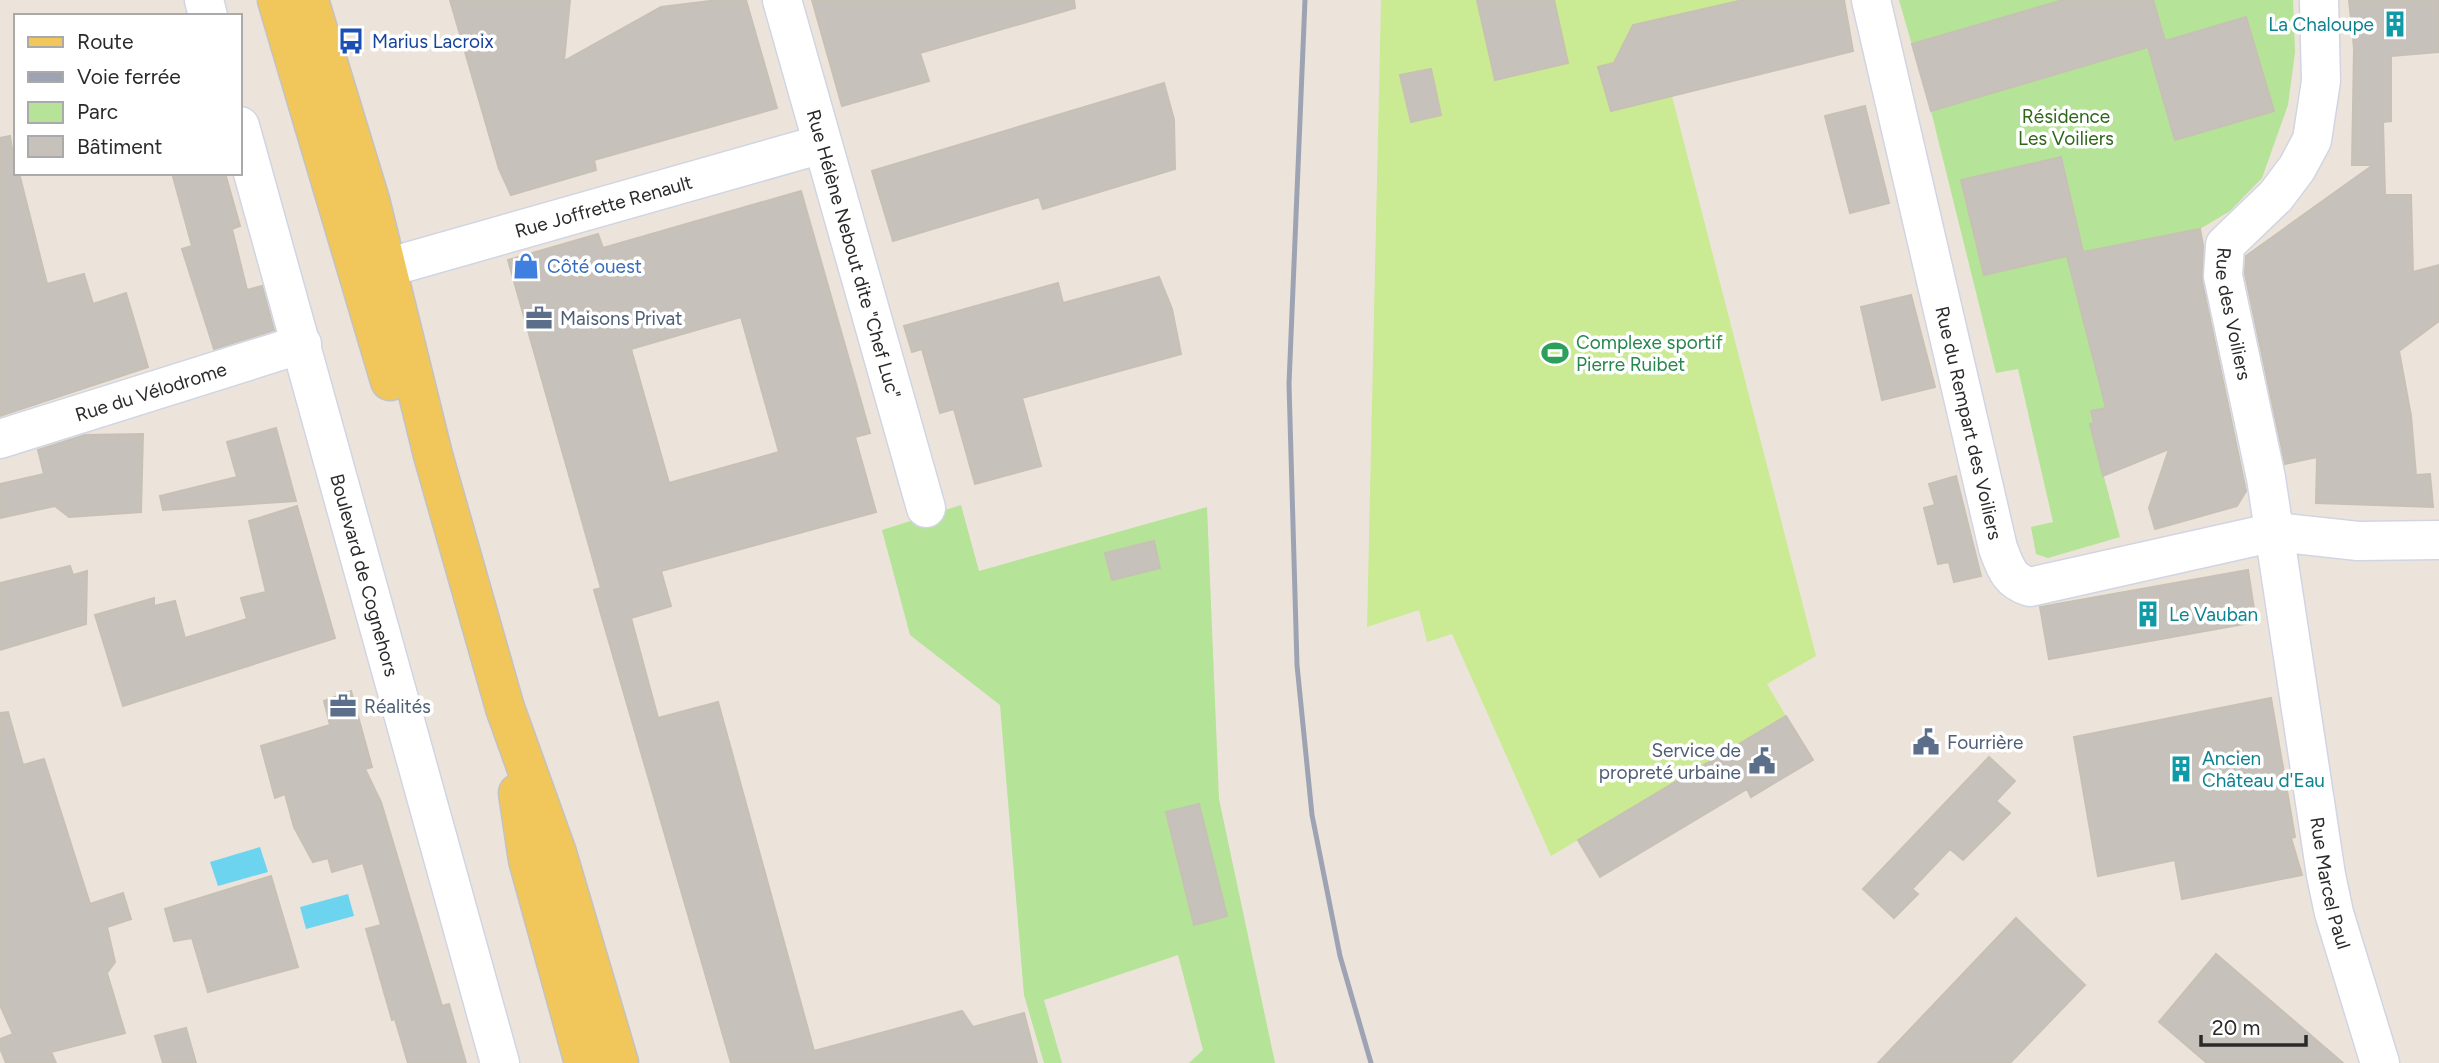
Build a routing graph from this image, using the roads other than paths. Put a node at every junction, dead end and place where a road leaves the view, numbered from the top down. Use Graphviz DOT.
graph roads {
  1 [pos="277,0"];
  2 [pos="309,0"];
  3 [pos="782,0"];
  4 [pos="1871,0"];
  5 [pos="2319,0"];
  6 [pos="242,134"];
  7 [pos="822,144"];
  8 [pos="386,268"];
  9 [pos="302,344"];
  10 [pos="0,439"];
  11 [pos="433,455"];
  12 [pos="926,508"];
  13 [pos="2275,532"];
  14 [pos="2427,540"];
  15 [pos="505,708"];
  16 [pos="500,1063"];
  17 [pos="584,1063"];
  18 [pos="619,1063"];
  19 [pos="2380,1063"];
  1 -- 11 [label="main road"];
  2 -- 8 [label="main road"];
  3 -- 7 [label="street, Rue Hélène Nebout dite \"Chef Luc\""];
  4 -- 13 [label="street, Rue du Rempart des Voiliers"];
  5 -- 13 [label="street, Rue des Voiliers"];
  6 -- 9 [label="street, Boulevard de Cognehors"];
  7 -- 8 [label="street, Rue Joffrette Renault"];
  7 -- 12 [label="street, Rue Hélène Nebout dite \"Chef Luc\""];
  8 -- 11 [label="main road"];
  9 -- 10 [label="street, Rue du Vélodrome"];
  9 -- 16 [label="street, Boulevard de Cognehors"];
  11 -- 15 [label="main road"];
  13 -- 14 [label="street, Rue du Rempart des Voiliers"];
  13 -- 19 [label="street, Rue Marcel Paul"];
  15 -- 17 [label="main road"];
  15 -- 18 [label="main road"];
}
